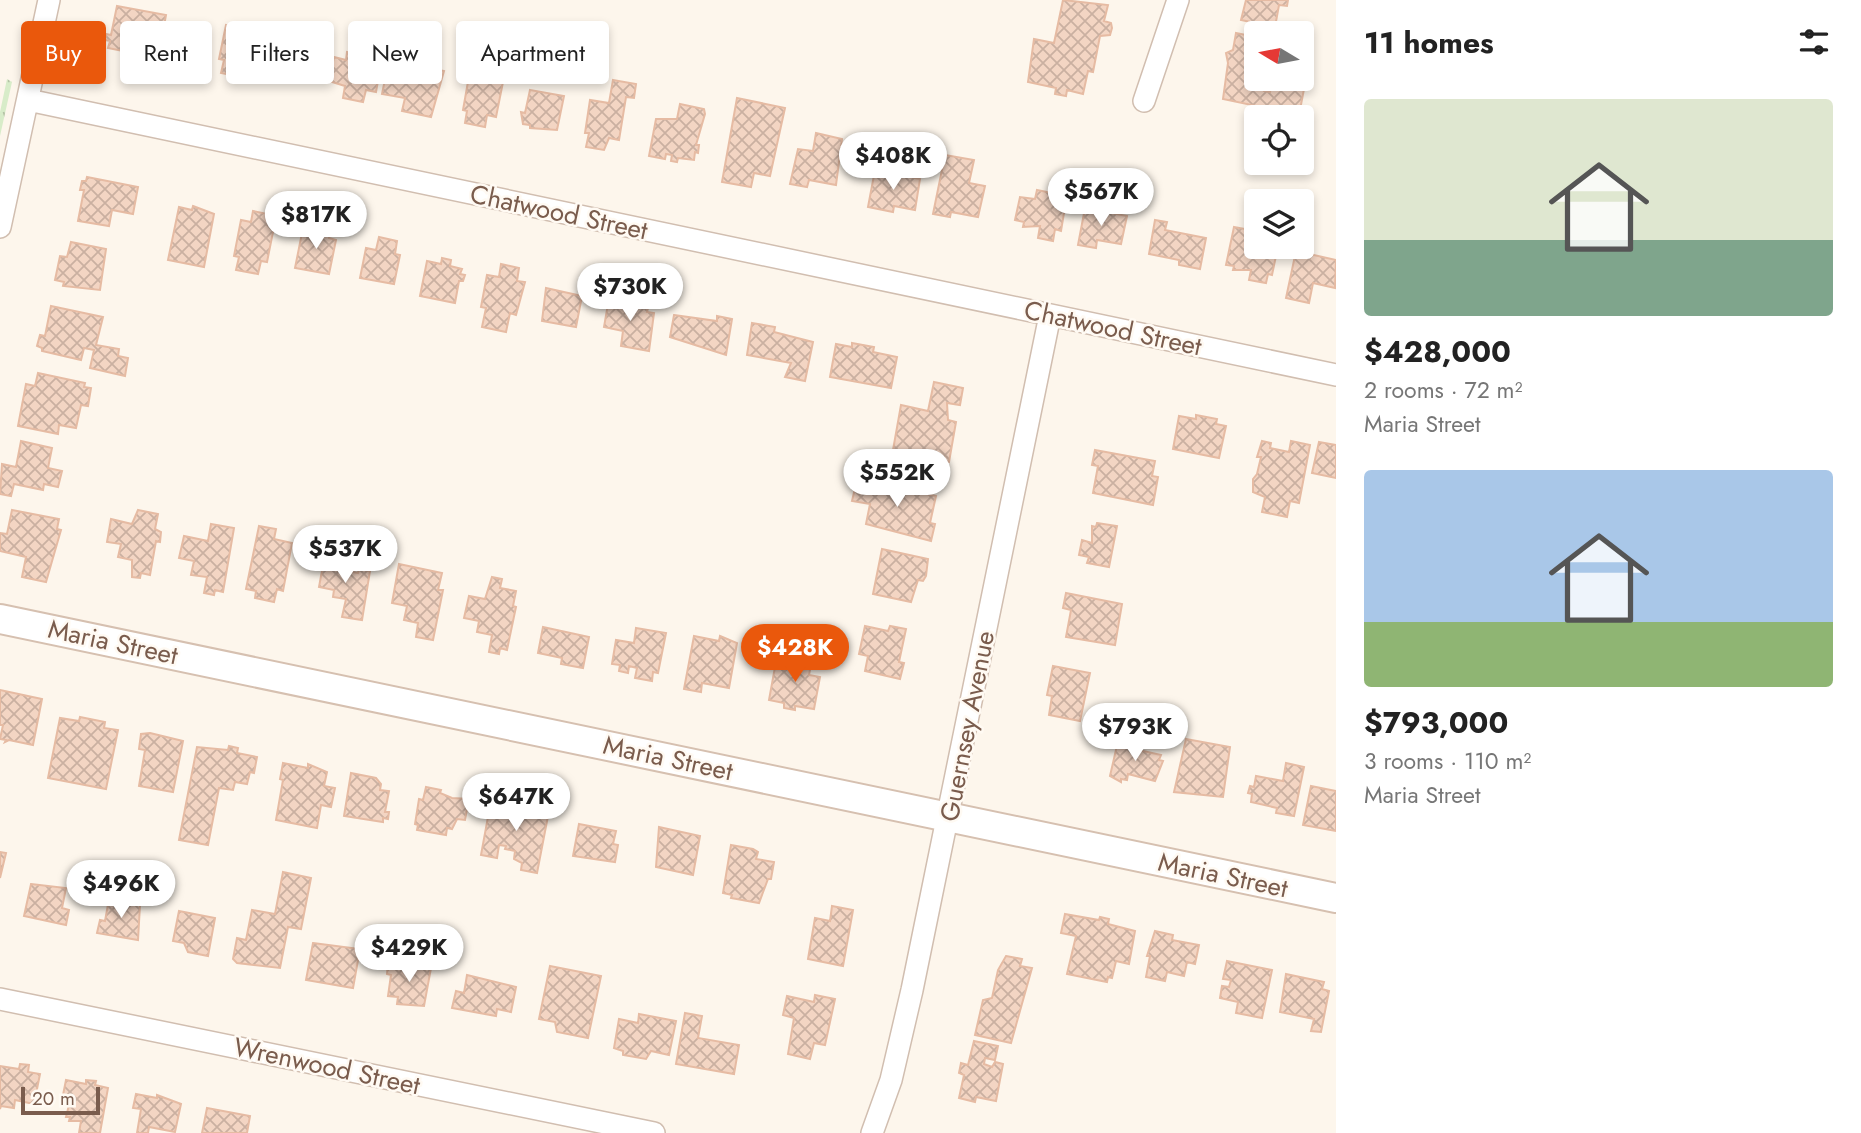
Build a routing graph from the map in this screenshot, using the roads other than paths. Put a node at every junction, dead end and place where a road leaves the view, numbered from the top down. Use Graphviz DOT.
graph roads {
  1 [pos="49,0"];
  2 [pos="1178,0"];
  3 [pos="28,100"];
  4 [pos="1144,101"];
  5 [pos="0,227"];
  6 [pos="1050,315"];
  7 [pos="1336,375"];
  8 [pos="0,619"];
  9 [pos="949,817"];
  10 [pos="1336,898"];
  11 [pos="0,999"];
  12 [pos="654,1133"];
  13 [pos="872,1133"];
  1 -- 3 [label="street"];
  2 -- 4 [label="street"];
  3 -- 5 [label="street"];
  3 -- 6 [label="street, Chatwood Street"];
  6 -- 7 [label="street, Chatwood Street"];
  6 -- 9 [label="street, Guernsey Avenue"];
  8 -- 9 [label="street, Maria Street"];
  9 -- 10 [label="street, Maria Street"];
  9 -- 13 [label="street, Guernsey Avenue"];
  11 -- 12 [label="street, Wrenwood Street"];
}
